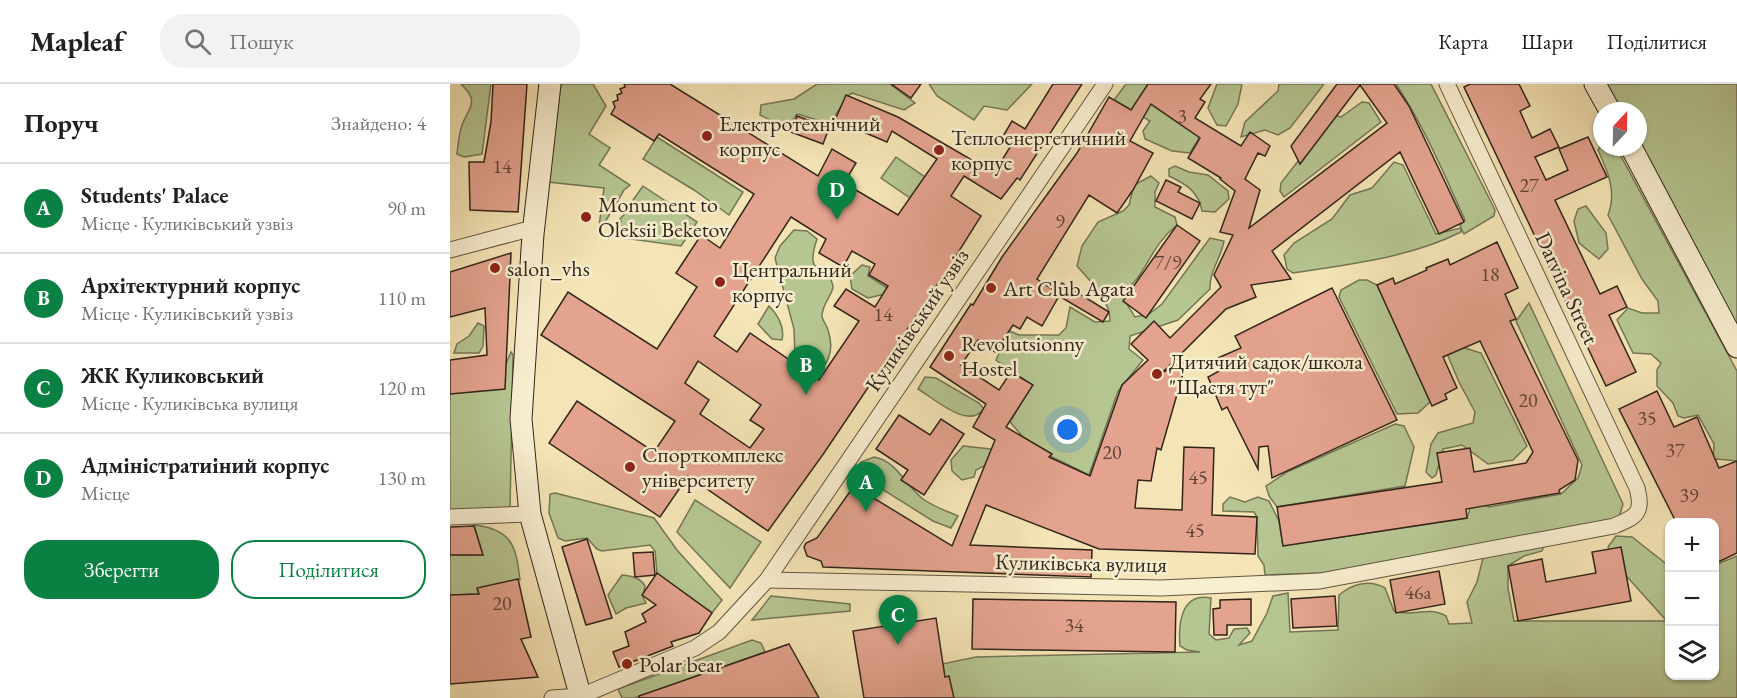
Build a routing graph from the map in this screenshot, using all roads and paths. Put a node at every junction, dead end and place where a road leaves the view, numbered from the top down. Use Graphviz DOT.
graph roads {
  1 [pos="550,84"];
  2 [pos="1105,84"];
  3 [pos="1447,84"];
  4 [pos="1594,84"];
  5 [pos="1605,102"];
  6 [pos="1636,156"];
  7 [pos="533,228"];
  8 [pos="450,250"];
  9 [pos="1737,347"];
  10 [pos="1638,512"];
  11 [pos="530,514"];
  12 [pos="450,517"];
  13 [pos="767,580"];
  14 [pos="581,697"];
  15 [pos="552,698"];
  1 -- 7 [label="street"];
  2 -- 13 [label="street, Куликівський узвіз"];
  3 -- 10 [label="street, Darvina Street"];
  4 -- 5 [label="street"];
  6 -- 9 [label="street"];
  7 -- 8 [label="street"];
  7 -- 11 [label="street"];
  10 -- 13 [label="street, Куликівська вулиця"];
  11 -- 12 [label="street"];
  11 -- 14 [label="street"];
  13 -- 14 [label="street"];
  14 -- 15 [label="street"];
}
